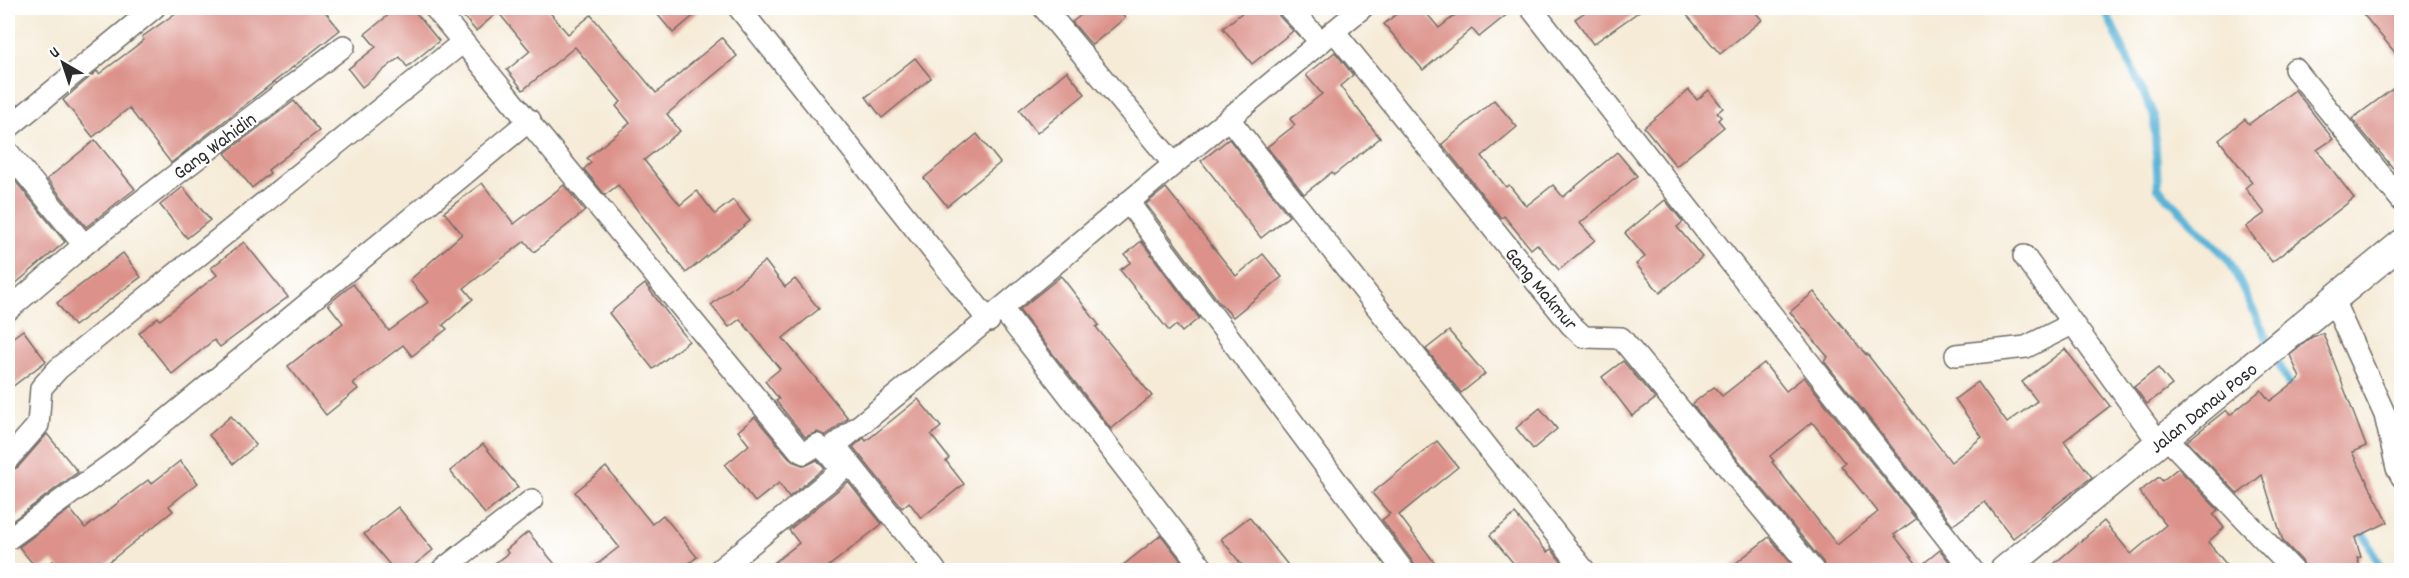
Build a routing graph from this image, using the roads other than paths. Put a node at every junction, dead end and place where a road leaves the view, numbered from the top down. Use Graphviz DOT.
graph roads {
  1 [pos="154,8"];
  2 [pos="435,8"];
  3 [pos="739,8"];
  4 [pos="1044,8"];
  5 [pos="1289,8"];
  6 [pos="1362,8"];
  7 [pos="1531,8"];
  8 [pos="1327,36"];
  9 [pos="463,42"];
  10 [pos="344,46"];
  11 [pos="2295,69"];
  12 [pos="1229,119"];
  13 [pos="530,120"];
  14 [pos="8,128"];
  15 [pos="8,152"];
  16 [pos="1173,163"];
  17 [pos="2402,201"];
  18 [pos="1128,202"];
  19 [pos="2402,243"];
  20 [pos="84,245"];
  21 [pos="2024,256"];
  22 [pos="2333,300"];
  23 [pos="8,310"];
  24 [pos="996,316"];
  25 [pos="2072,324"];
  26 [pos="1956,355"];
  27 [pos="2162,440"];
  28 [pos="831,449"];
  29 [pos="8,459"];
  30 [pos="2402,477"];
  31 [pos="532,500"];
  32 [pos="8,539"];
  33 [pos="442,570"];
  34 [pos="719,570"];
  35 [pos="935,570"];
  36 [pos="1204,570"];
  37 [pos="1403,570"];
  38 [pos="1584,570"];
  39 [pos="1813,570"];
  40 [pos="1972,570"];
  41 [pos="2004,570"];
  42 [pos="2293,570"];
  1 -- 14 [label="street"];
  2 -- 9 [label="street"];
  3 -- 24 [label="street"];
  4 -- 16 [label="street"];
  5 -- 8 [label="street, Gang Makmur"];
  6 -- 8 [label="street"];
  7 -- 40 [label="street"];
  8 -- 12 [label="street"];
  8 -- 39 [label="street, Gang Makmur"];
  9 -- 13 [label="street"];
  9 -- 29 [label="street"];
  10 -- 20 [label="street, Gang Wahidin"];
  11 -- 17 [label="street"];
  12 -- 16 [label="street"];
  12 -- 38 [label="street"];
  13 -- 28 [label="street"];
  13 -- 32 [label="street"];
  15 -- 20 [label="street"];
  16 -- 18 [label="street"];
  18 -- 24 [label="street"];
  18 -- 37 [label="street"];
  19 -- 22 [label="street, Jalan Danau Poso"];
  20 -- 23 [label="street, Gang Wahidin"];
  21 -- 25 [label="street"];
  22 -- 27 [label="street, Jalan Danau Poso"];
  22 -- 30 [label="street"];
  24 -- 28 [label="street"];
  24 -- 36 [label="street"];
  25 -- 26 [label="street"];
  25 -- 27 [label="street"];
  27 -- 41 [label="street, Jalan Danau Poso"];
  27 -- 42 [label="street"];
  28 -- 34 [label="street"];
  28 -- 35 [label="street"];
  31 -- 33 [label="street"];
}
